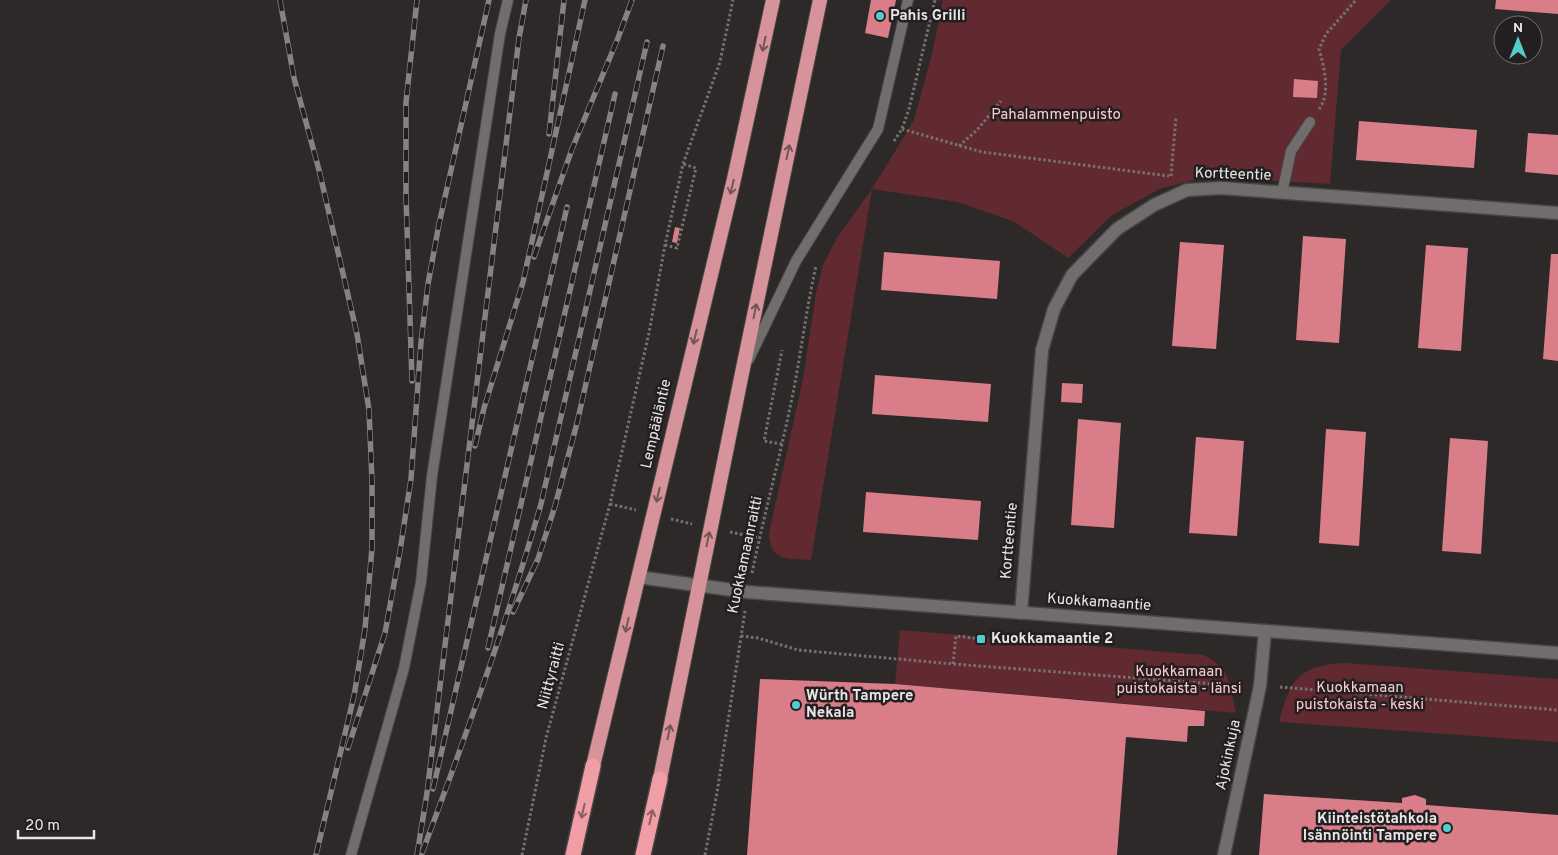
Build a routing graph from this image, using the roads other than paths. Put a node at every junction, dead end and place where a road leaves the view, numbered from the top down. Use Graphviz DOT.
graph roads {
  1 [pos="508,0"];
  2 [pos="773,0"];
  3 [pos="820,0"];
  4 [pos="908,0"];
  5 [pos="1310,122"];
  6 [pos="1282,192"];
  7 [pos="1558,213"];
  8 [pos="742,373"];
  9 [pos="638,577"];
  10 [pos="699,586"];
  11 [pos="1020,613"];
  12 [pos="1265,631"];
  13 [pos="1558,653"];
  14 [pos="593,766"];
  15 [pos="660,779"];
  16 [pos="351,855"];
  17 [pos="573,855"];
  18 [pos="643,855"];
  19 [pos="1224,855"];
  1 -- 16 [label="lane"];
  2 -- 9 [label="highway, Lempääläntie, one-way"];
  8 -- 3 [label="highway, one-way"];
  4 -- 8 [label="lane"];
  5 -- 6 [label="lane"];
  6 -- 7 [label="street, Kortteentie"];
  6 -- 11 [label="street, Kortteentie"];
  10 -- 8 [label="highway, one-way"];
  9 -- 10 [label="street, Kuokkamaantie"];
  9 -- 14 [label="highway, Lempääläntie, one-way"];
  10 -- 11 [label="street, Kuokkamaantie"];
  15 -- 10 [label="highway, one-way"];
  11 -- 12 [label="street, Kuokkamaantie"];
  12 -- 13 [label="street, Kuokkamaantie"];
  12 -- 19 [label="street, Ajokinkuja"];
  14 -- 17 [label="highway, Lempääläntie, one-way"];
  18 -- 15 [label="highway, one-way"];
}
